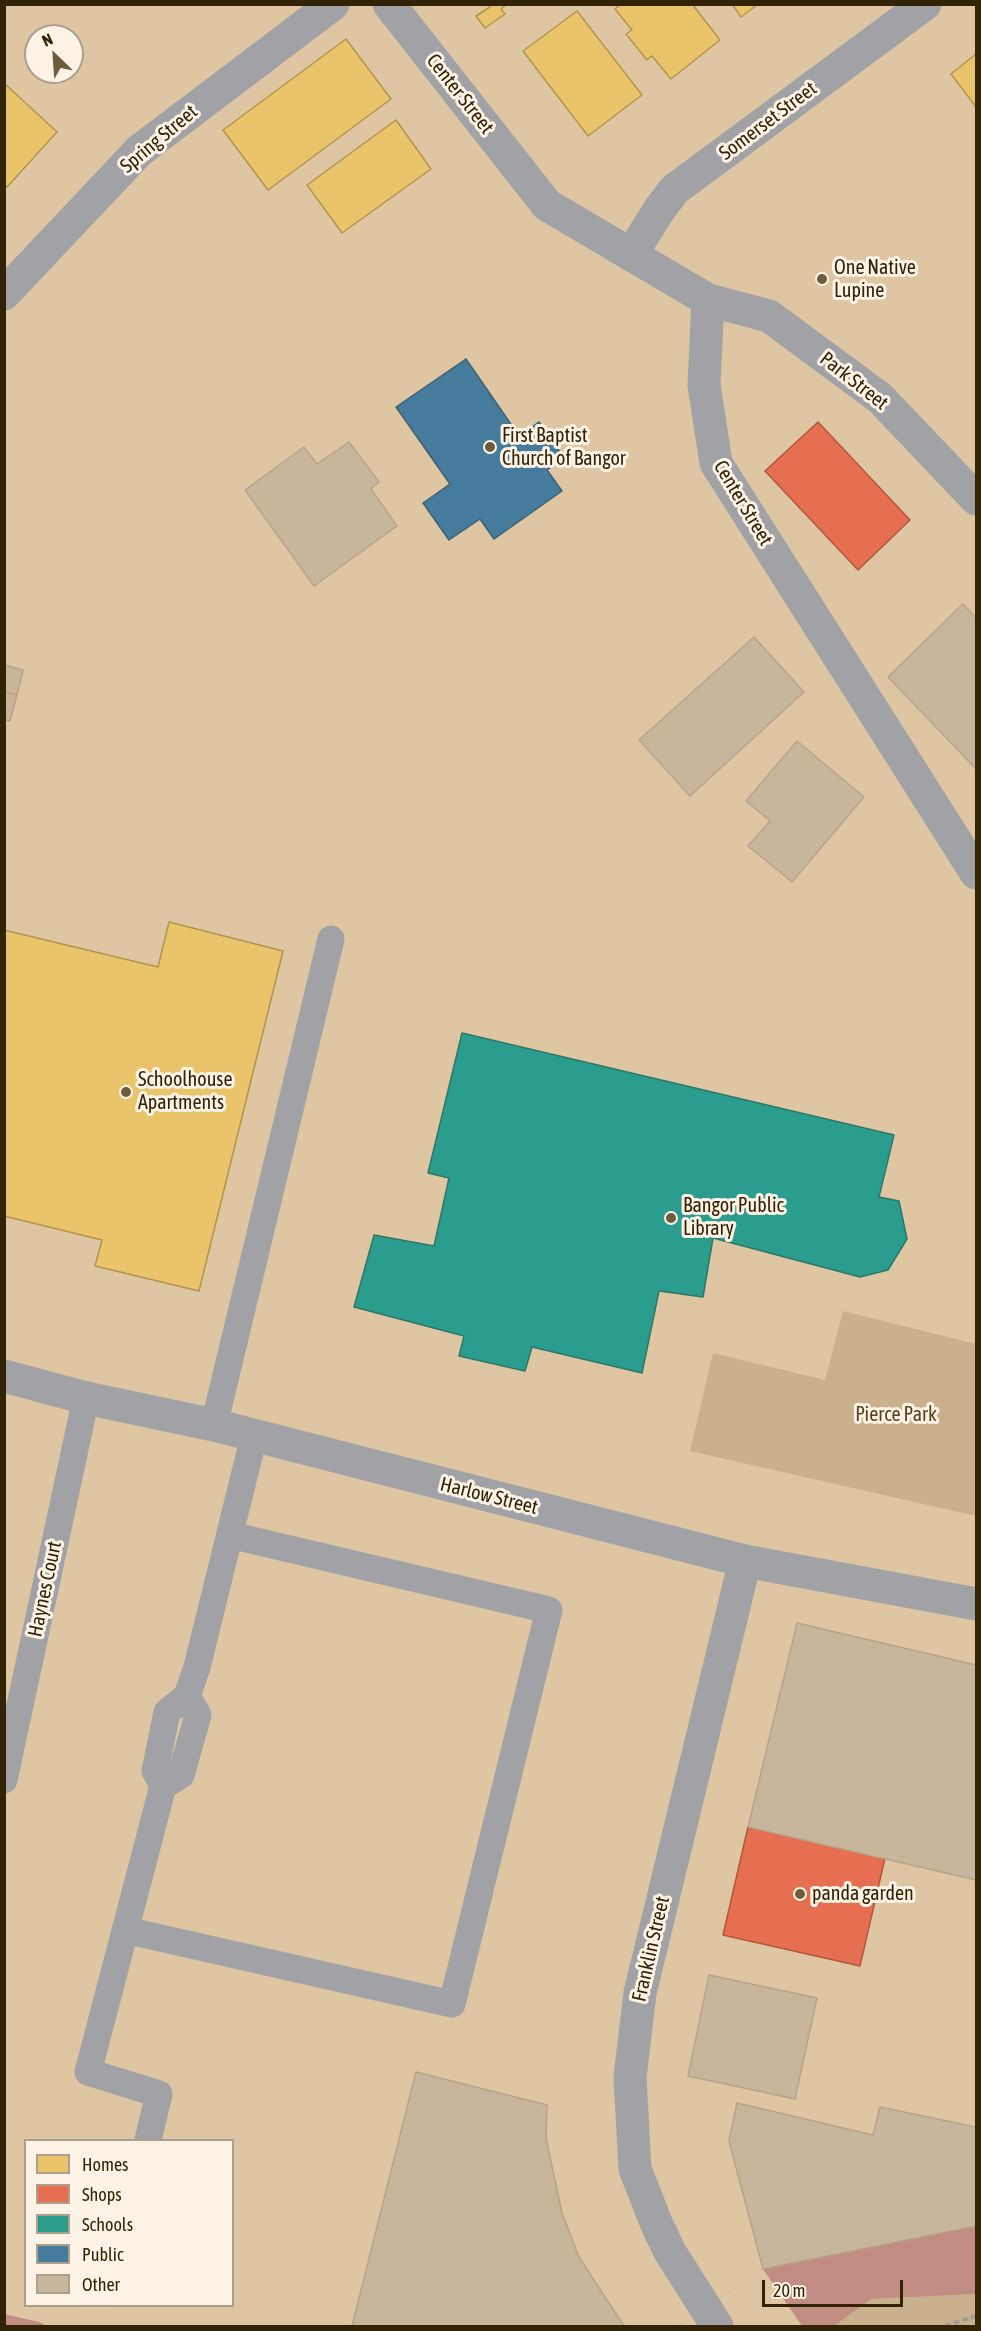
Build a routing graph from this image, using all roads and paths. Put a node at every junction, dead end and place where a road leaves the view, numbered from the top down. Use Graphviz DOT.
graph roads {
  1 [pos="333,4"];
  2 [pos="389,4"];
  3 [pos="925,4"];
  4 [pos="631,255"];
  5 [pos="4,294"];
  6 [pos="708,300"];
  7 [pos="976,499"];
  8 [pos="976,873"];
  9 [pos="331,939"];
  10 [pos="4,1376"];
  11 [pos="86,1398"];
  12 [pos="214,1425"];
  13 [pos="254,1436"];
  14 [pos="230,1535"];
  15 [pos="745,1561"];
  16 [pos="976,1604"];
  17 [pos="4,1780"];
  18 [pos="125,1930"];
  19 [pos="148,2139"];
  20 [pos="976,2316"];
  21 [pos="711,2317"];
  22 [pos="945,2326"];
  1 -- 5 [label="street, Spring Street"];
  2 -- 4 [label="street, Center Street"];
  3 -- 4 [label="street, Somerset Street"];
  4 -- 6 [label="street, Center Street"];
  6 -- 7 [label="street, Park Street"];
  6 -- 8 [label="street, Center Street"];
  9 -- 12 [label="lane"];
  10 -- 11 [label="street, Harlow Street"];
  11 -- 12 [label="street, Harlow Street"];
  11 -- 17 [label="lane, Haynes Court"];
  12 -- 13 [label="street, Harlow Street"];
  13 -- 14 [label="lane"];
  13 -- 15 [label="street, Harlow Street"];
  14 -- 18 [label="lane"];
  14 -- 18 [label="lane"];
  15 -- 16 [label="street, Harlow Street"];
  15 -- 21 [label="street, Franklin Street"];
  18 -- 19 [label="lane"];
  20 -- 22 [label="path"];
}
